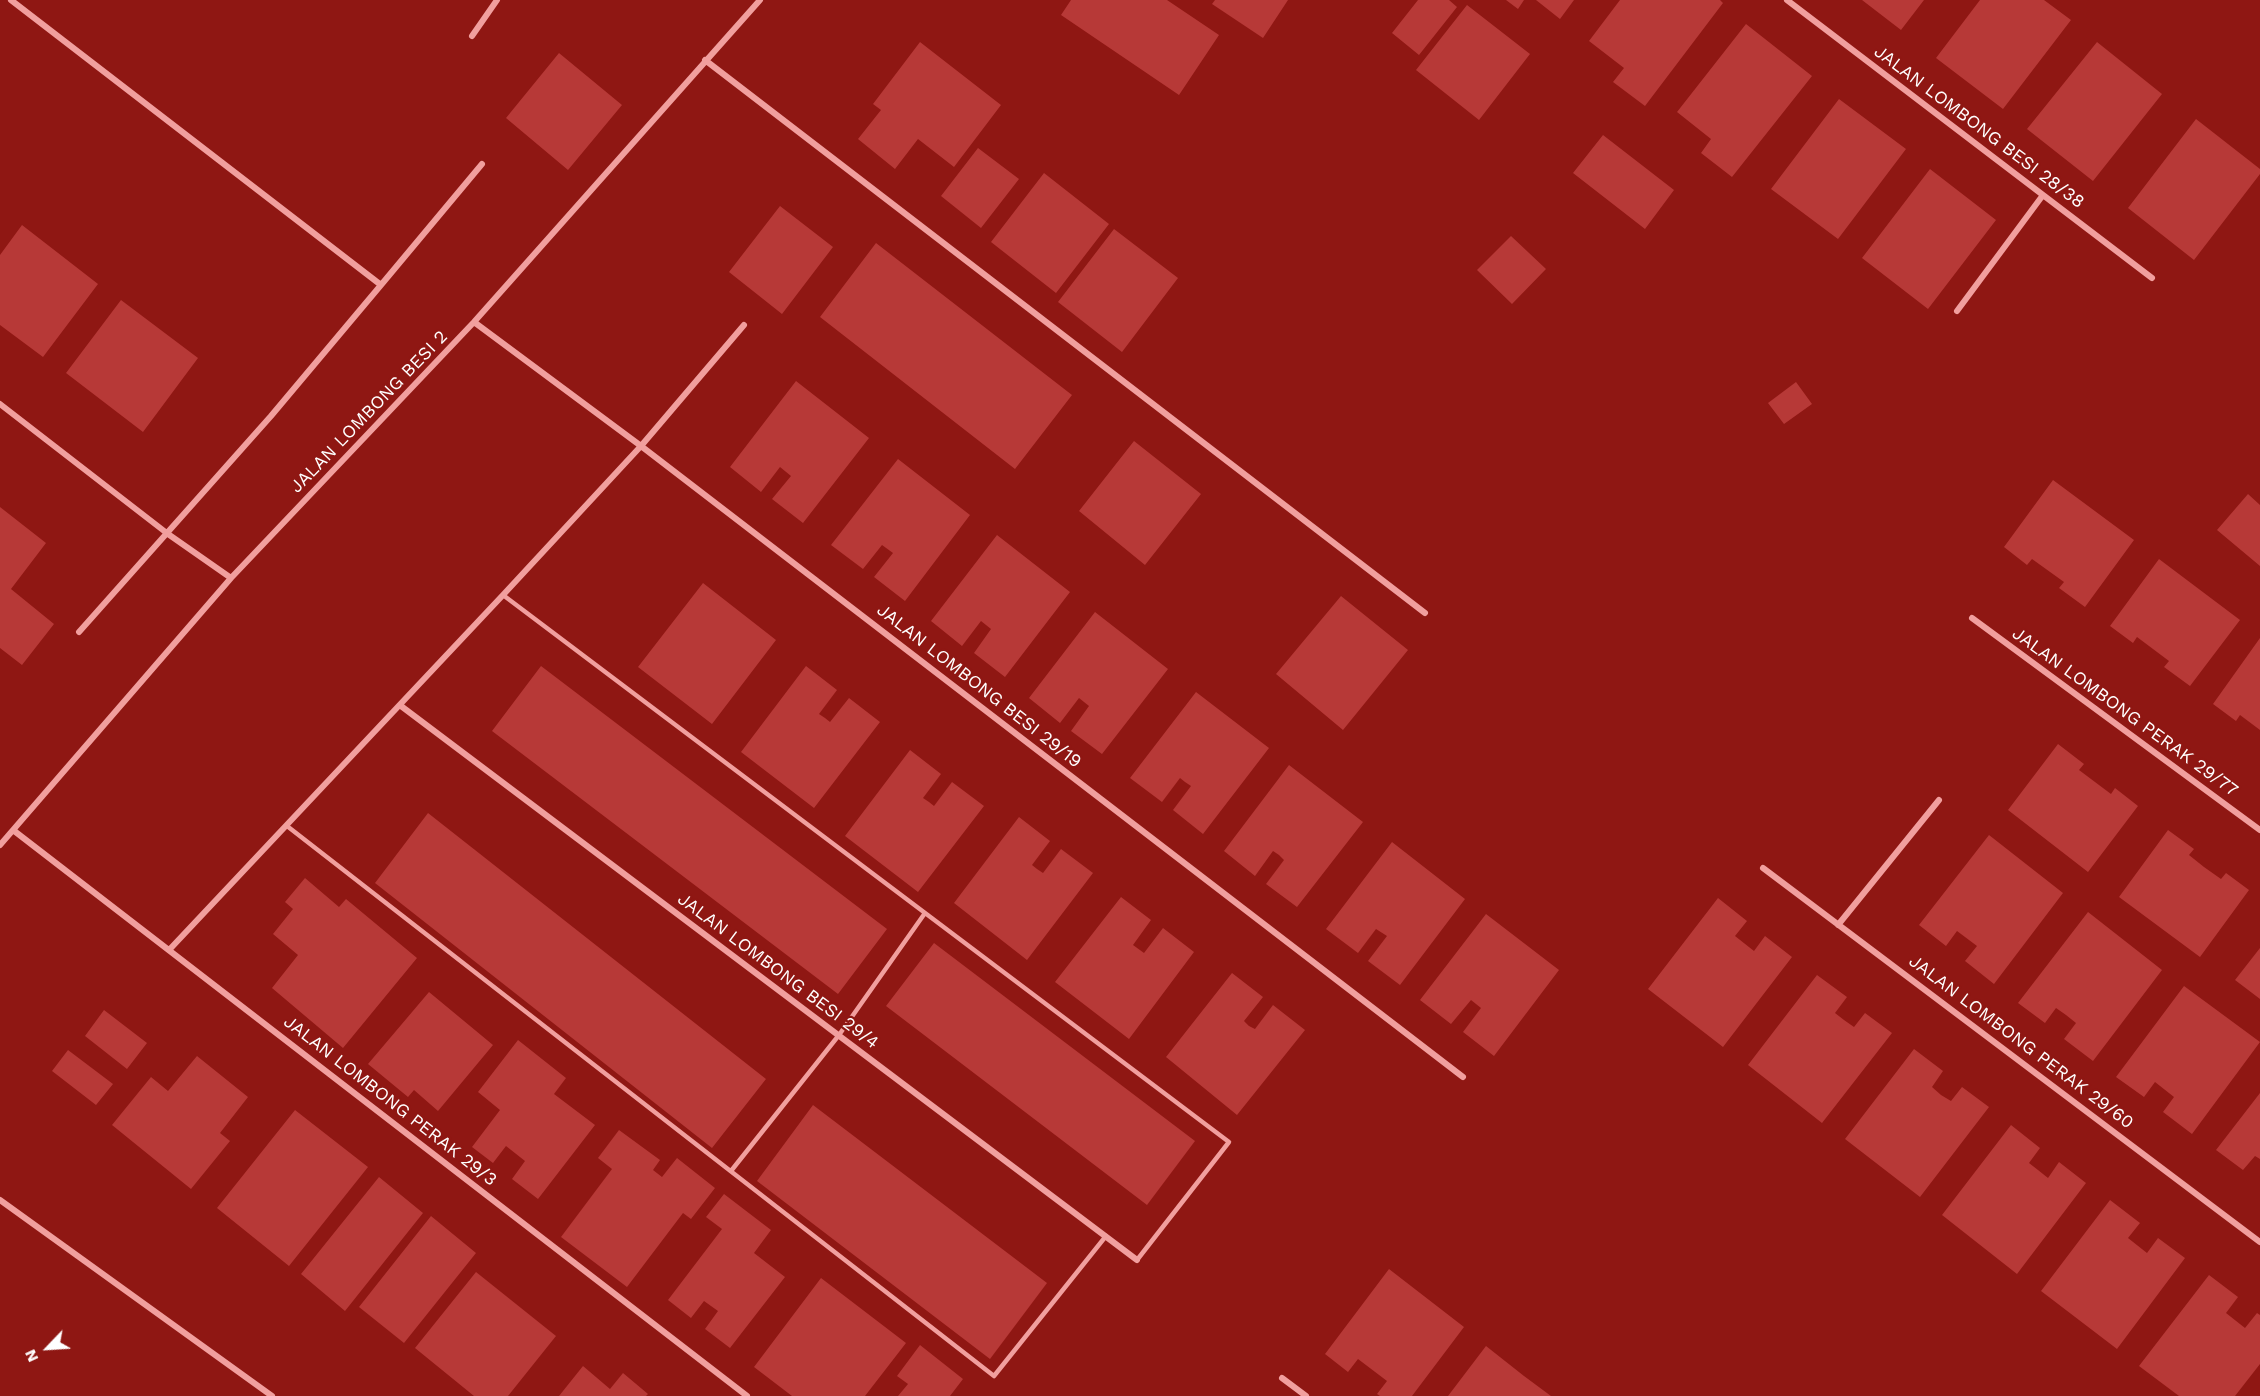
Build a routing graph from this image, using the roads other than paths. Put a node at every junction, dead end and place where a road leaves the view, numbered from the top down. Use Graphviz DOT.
graph roads {
  1 [pos="12,0"];
  2 [pos="497,0"];
  3 [pos="760,0"];
  4 [pos="1787,0"];
  5 [pos="472,36"];
  6 [pos="705,60"];
  7 [pos="483,164"];
  8 [pos="2043,195"];
  9 [pos="2151,278"];
  10 [pos="381,285"];
  11 [pos="1957,311"];
  12 [pos="474,322"];
  13 [pos="744,325"];
  14 [pos="0,404"];
  15 [pos="641,446"];
  16 [pos="168,534"];
  17 [pos="231,578"];
  18 [pos="503,596"];
  19 [pos="1425,613"];
  20 [pos="1972,618"];
  21 [pos="79,632"];
  22 [pos="401,706"];
  23 [pos="1939,800"];
  24 [pos="287,826"];
  25 [pos="14,830"];
  26 [pos="2260,830"];
  27 [pos="0,845"];
  28 [pos="1763,868"];
  29 [pos="926,913"];
  30 [pos="1838,924"];
  31 [pos="170,950"];
  32 [pos="839,1035"];
  33 [pos="1463,1077"];
  34 [pos="731,1171"];
  35 [pos="0,1200"];
  36 [pos="1106,1236"];
  37 [pos="2260,1242"];
  38 [pos="1137,1260"];
  39 [pos="1282,1378"];
  40 [pos="272,1396"];
  41 [pos="747,1396"];
  42 [pos="1306,1396"];
  1 -- 10 [label="street"];
  2 -- 5 [label="street"];
  3 -- 6 [label="street, JALAN LOMBONG BESI 2"];
  4 -- 8 [label="street, JALAN LOMBONG BESI 28/38"];
  6 -- 12 [label="street, JALAN LOMBONG BESI 2"];
  6 -- 19 [label="street"];
  7 -- 10 [label="street"];
  8 -- 9 [label="street, JALAN LOMBONG BESI 28/38"];
  8 -- 11 [label="street"];
  10 -- 16 [label="street"];
  12 -- 15 [label="street, JALAN LOMBONG BESI 29/19"];
  12 -- 17 [label="street, JALAN LOMBONG BESI 2"];
  13 -- 15 [label="street"];
  14 -- 16 [label="street"];
  15 -- 18 [label="street"];
  15 -- 33 [label="street, JALAN LOMBONG BESI 29/19"];
  16 -- 17 [label="street"];
  16 -- 21 [label="street"];
  17 -- 25 [label="street, JALAN LOMBONG BESI 2"];
  18 -- 22 [label="street"];
  18 -- 29 [label="lane"];
  20 -- 26 [label="street, JALAN LOMBONG PERAK 29/77"];
  22 -- 24 [label="street"];
  22 -- 32 [label="street, JALAN LOMBONG BESI 29/4"];
  23 -- 30 [label="street"];
  24 -- 31 [label="street"];
  24 -- 34 [label="lane"];
  25 -- 27 [label="street, JALAN LOMBONG BESI 2"];
  25 -- 31 [label="street, JALAN LOMBONG PERAK 29/3"];
  28 -- 30 [label="street, JALAN LOMBONG PERAK 29/60"];
  29 -- 32 [label="lane"];
  29 -- 38 [label="lane"];
  30 -- 37 [label="street, JALAN LOMBONG PERAK 29/60"];
  31 -- 41 [label="street, JALAN LOMBONG PERAK 29/3"];
  32 -- 34 [label="lane"];
  32 -- 36 [label="street, JALAN LOMBONG BESI 29/4"];
  34 -- 36 [label="lane"];
  35 -- 40 [label="street"];
  36 -- 38 [label="street, JALAN LOMBONG BESI 29/4"];
  39 -- 42 [label="street"];
}
